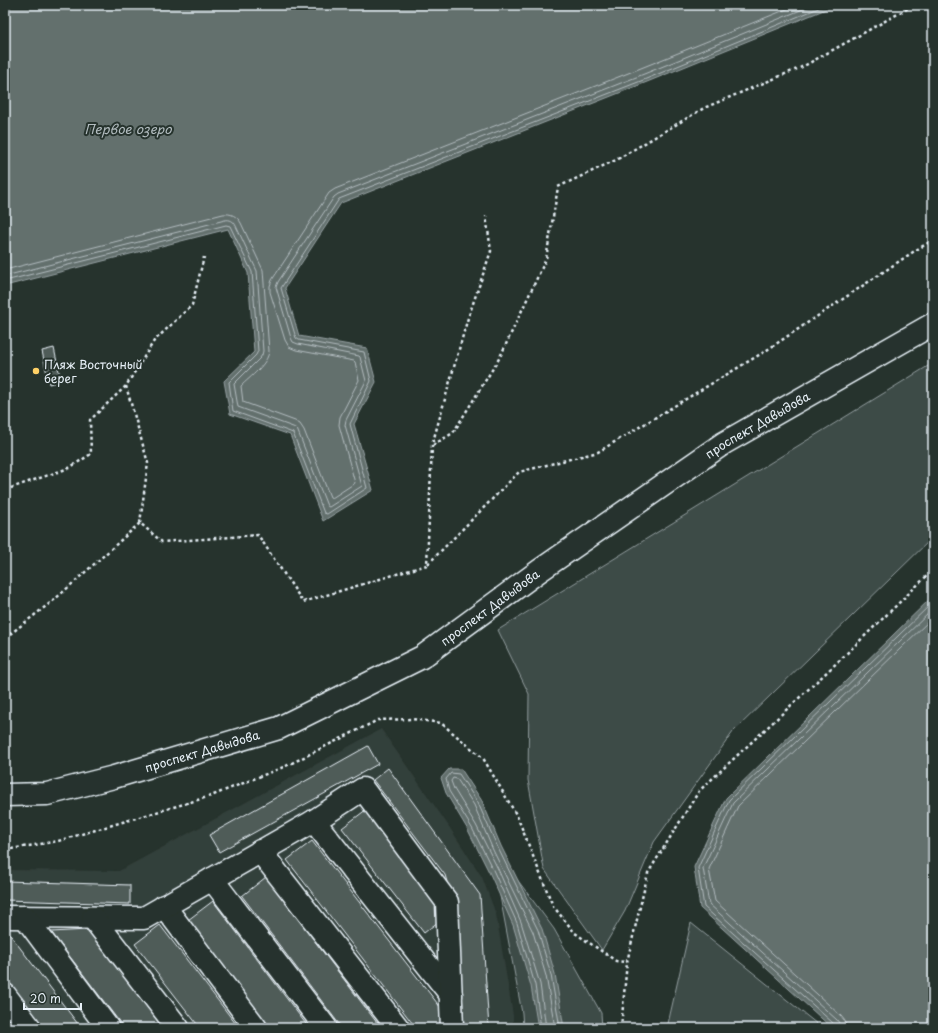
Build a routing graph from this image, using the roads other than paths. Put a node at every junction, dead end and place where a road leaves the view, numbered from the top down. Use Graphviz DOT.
graph roads {
  1 [pos="933,324"];
  2 [pos="5,795"];
  3 [pos="314,821"];
  4 [pos="260,851"];
  5 [pos="212,879"];
  6 [pos="164,906"];
  7 [pos="15,917"];
  8 [pos="93,918"];
  9 [pos="5,995"];
  10 [pos="451,995"];
  11 [pos="30,1028"];
  12 [pos="108,1028"];
  13 [pos="178,1028"];
  14 [pos="256,1028"];
  15 [pos="326,1028"];
  16 [pos="398,1028"];
  17 [pos="452,1028"];
  1 -- 2 [label="street, проспект Давыдова"];
  3 -- 4 [label="street"];
  3 -- 10 [label="street"];
  3 -- 10 [label="street"];
  4 -- 5 [label="street"];
  4 -- 16 [label="street"];
  5 -- 6 [label="street"];
  5 -- 15 [label="street"];
  6 -- 8 [label="street"];
  6 -- 14 [label="street"];
  7 -- 8 [label="street"];
  7 -- 12 [label="street"];
  8 -- 13 [label="street"];
  9 -- 11 [label="street"];
  10 -- 17 [label="street"];
}
